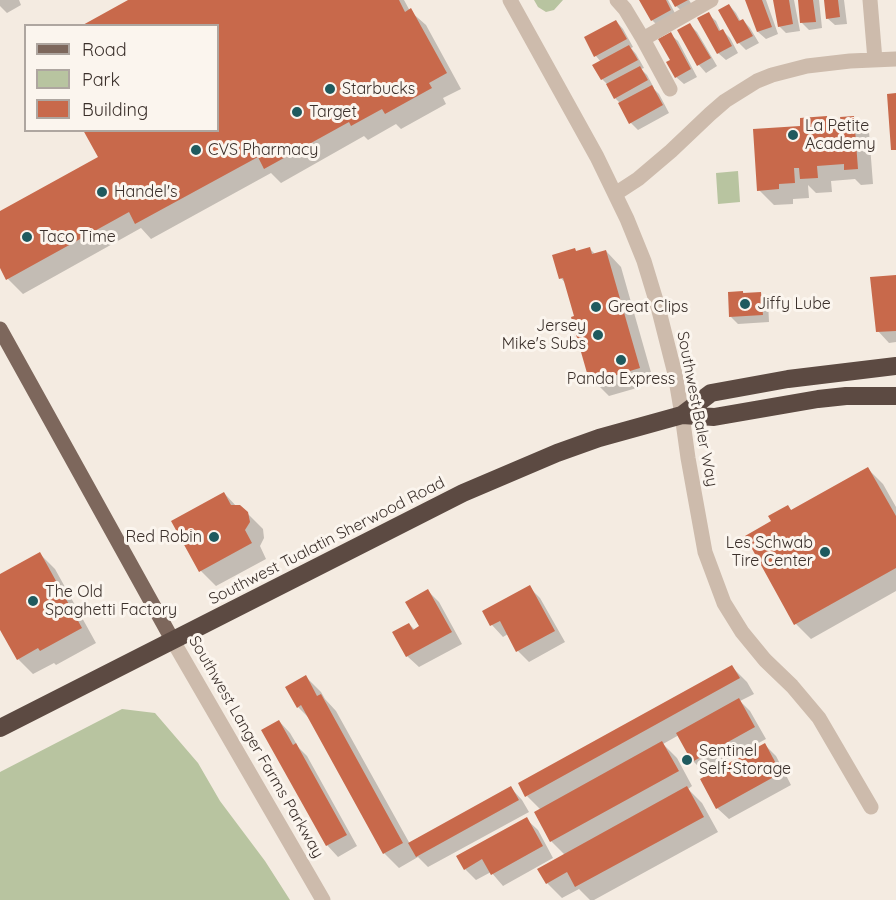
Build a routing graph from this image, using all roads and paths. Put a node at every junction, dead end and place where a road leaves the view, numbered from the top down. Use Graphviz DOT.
graph roads {
  1 [pos="510,0"];
  2 [pos="617,0"];
  3 [pos="711,0"];
  4 [pos="870,0"];
  5 [pos="643,39"];
  6 [pos="896,58"];
  7 [pos="875,60"];
  8 [pos="670,89"];
  9 [pos="615,194"];
  10 [pos="0,329"];
  11 [pos="896,366"];
  12 [pos="896,396"];
  13 [pos="682,415"];
  14 [pos="173,641"];
  15 [pos="0,728"];
  16 [pos="871,807"];
  17 [pos="323,900"];
  1 -- 9 [label="street, Southwest Baler Way"];
  2 -- 5 [label="street"];
  3 -- 5 [label="street"];
  4 -- 7 [label="street"];
  5 -- 8 [label="street"];
  6 -- 7 [label="street"];
  7 -- 9 [label="street"];
  9 -- 13 [label="street, Southwest Baler Way"];
  10 -- 14 [label="main road, Southwest Langer Farms Parkway"];
  11 -- 13 [label="highway, Southwest Tualatin Sherwood Road"];
  12 -- 13 [label="highway, Southwest Tualatin Sherwood Road"];
  13 -- 14 [label="highway, Southwest Tualatin Sherwood Road"];
  13 -- 16 [label="street, Southwest Baler Way"];
  14 -- 15 [label="highway, Southwest Tualatin Sherwood Road"];
  14 -- 17 [label="street, Southwest Langer Farms Parkway"];
}
